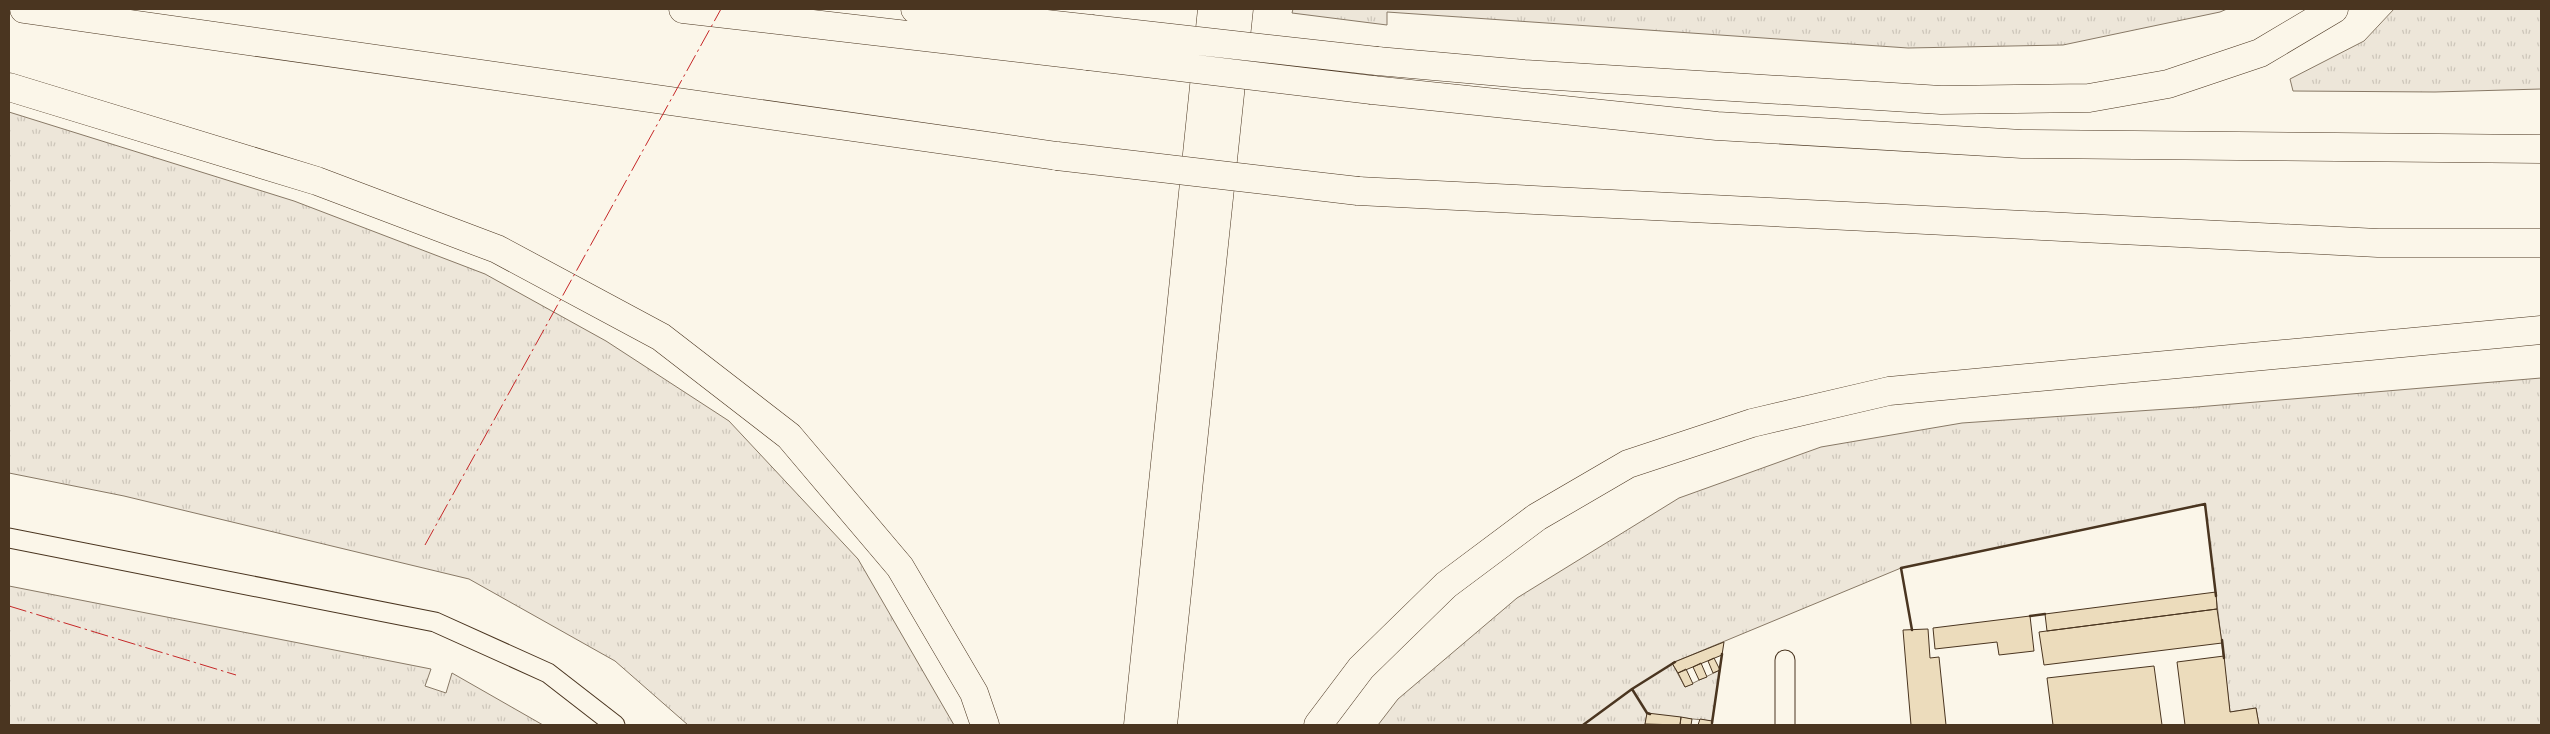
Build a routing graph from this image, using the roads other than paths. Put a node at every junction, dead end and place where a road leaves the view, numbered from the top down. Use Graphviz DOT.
graph roads {
  1 [pos="24,9"];
  2 [pos="682,9"];
  3 [pos="916,9"];
  4 [pos="1212,9"];
  5 [pos="1239,9"];
  6 [pos="2334,9"];
  7 [pos="9,87"];
  8 [pos="2541,149"];
  9 [pos="2541,243"];
  10 [pos="2541,330"];
  11 [pos="9,538"];
  12 [pos="1785,660"];
  13 [pos="615,725"];
  14 [pos="985,725"];
  15 [pos="1138,725"];
  16 [pos="1163,725"];
  17 [pos="1318,725"];
  18 [pos="1785,725"];
  1 -- 9 [label="highway, bridge"];
  2 -- 8 [label="highway, bridge"];
  3 -- 6 [label="highway, bridge"];
  4 -- 15 [label="highway"];
  5 -- 16 [label="highway"];
  7 -- 14 [label="highway"];
  10 -- 17 [label="highway"];
  11 -- 13 [label="lane"];
  12 -- 18 [label="lane"];
}
